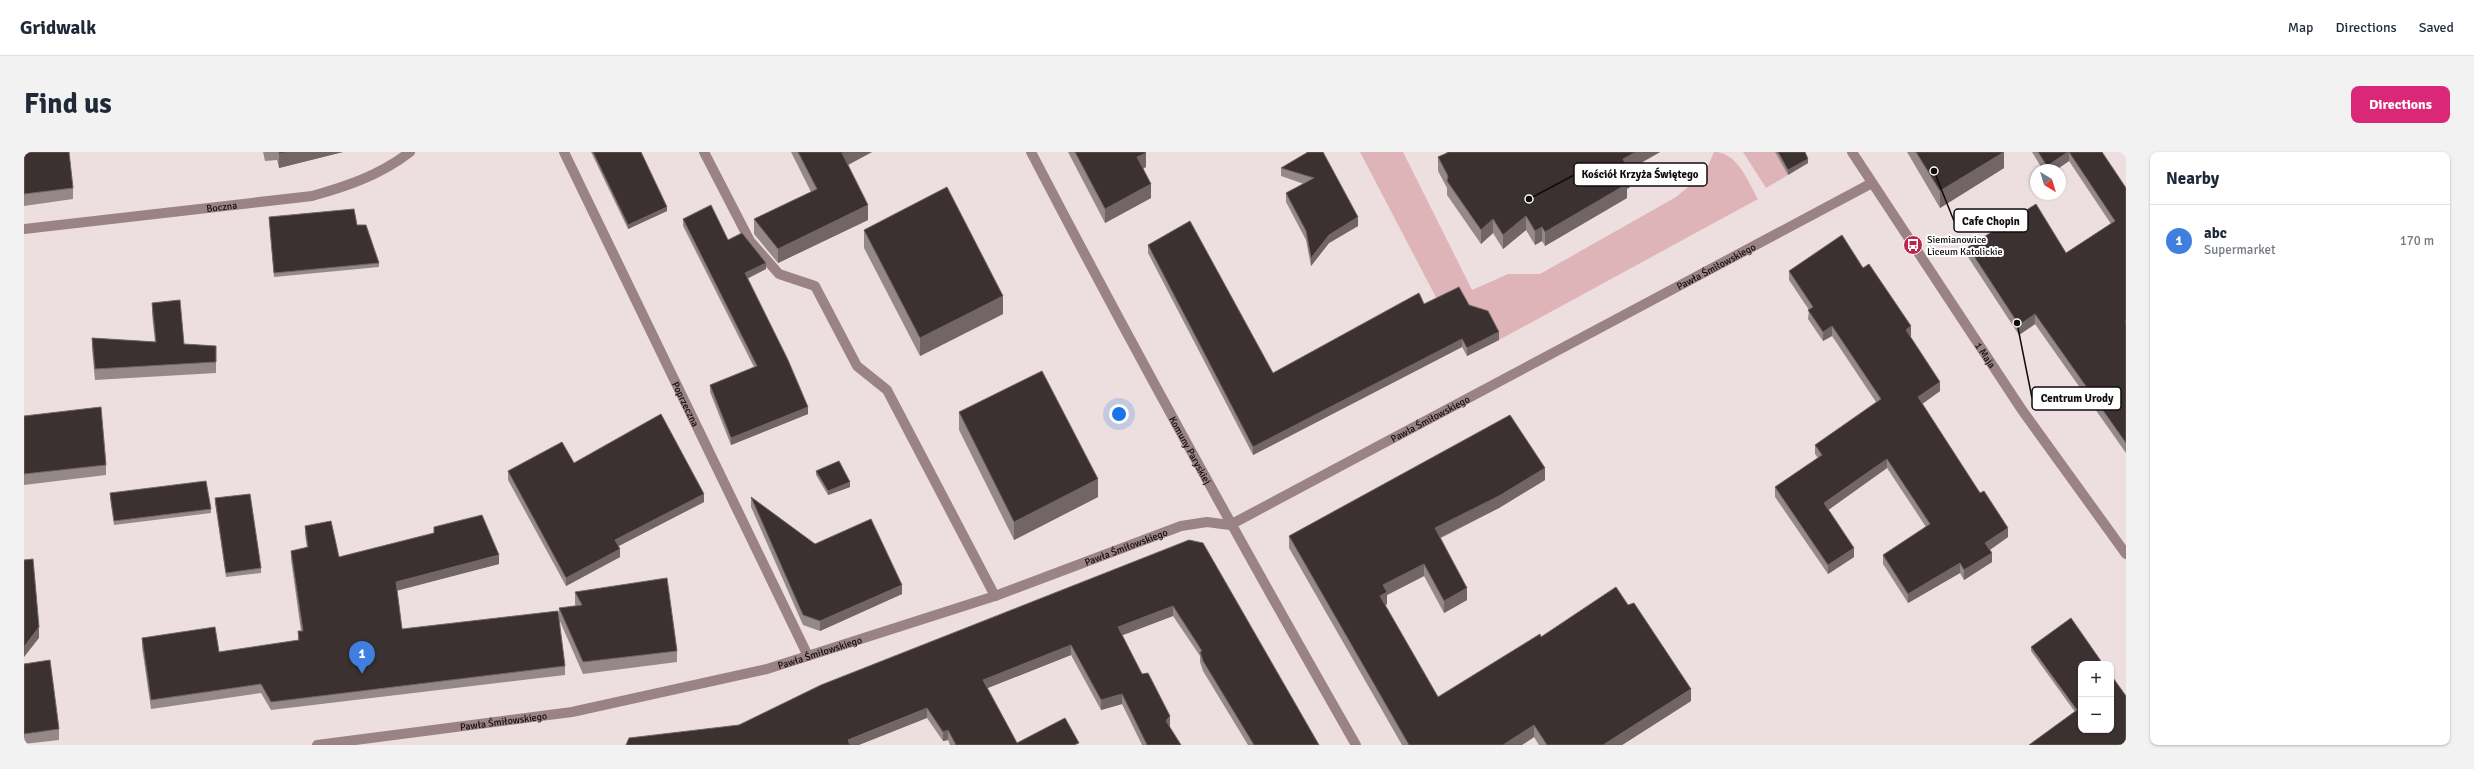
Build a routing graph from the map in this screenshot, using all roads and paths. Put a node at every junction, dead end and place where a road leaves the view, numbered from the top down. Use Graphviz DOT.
graph roads {
  1 [pos="410,152"];
  2 [pos="564,152"];
  3 [pos="704,152"];
  4 [pos="1031,152"];
  5 [pos="1852,152"];
  6 [pos="1872,183"];
  7 [pos="24,229"];
  8 [pos="1230,526"];
  9 [pos="2126,554"];
  10 [pos="995,596"];
  11 [pos="808,656"];
  12 [pos="316,745"];
  13 [pos="1356,745"];
  1 -- 7 [label="street, Boczna"];
  2 -- 11 [label="street, Poprzeczna"];
  3 -- 10 [label="street"];
  4 -- 8 [label="street, Komuny Paryskiej"];
  5 -- 6 [label="street, 1 Maja"];
  6 -- 8 [label="street, Pawła Śmiłowskiego"];
  6 -- 9 [label="street, 1 Maja"];
  8 -- 10 [label="street, Pawła Śmiłowskiego"];
  8 -- 13 [label="street, Komuny Paryskiej"];
  10 -- 11 [label="street, Pawła Śmiłowskiego"];
  11 -- 12 [label="street, Pawła Śmiłowskiego"];
}
